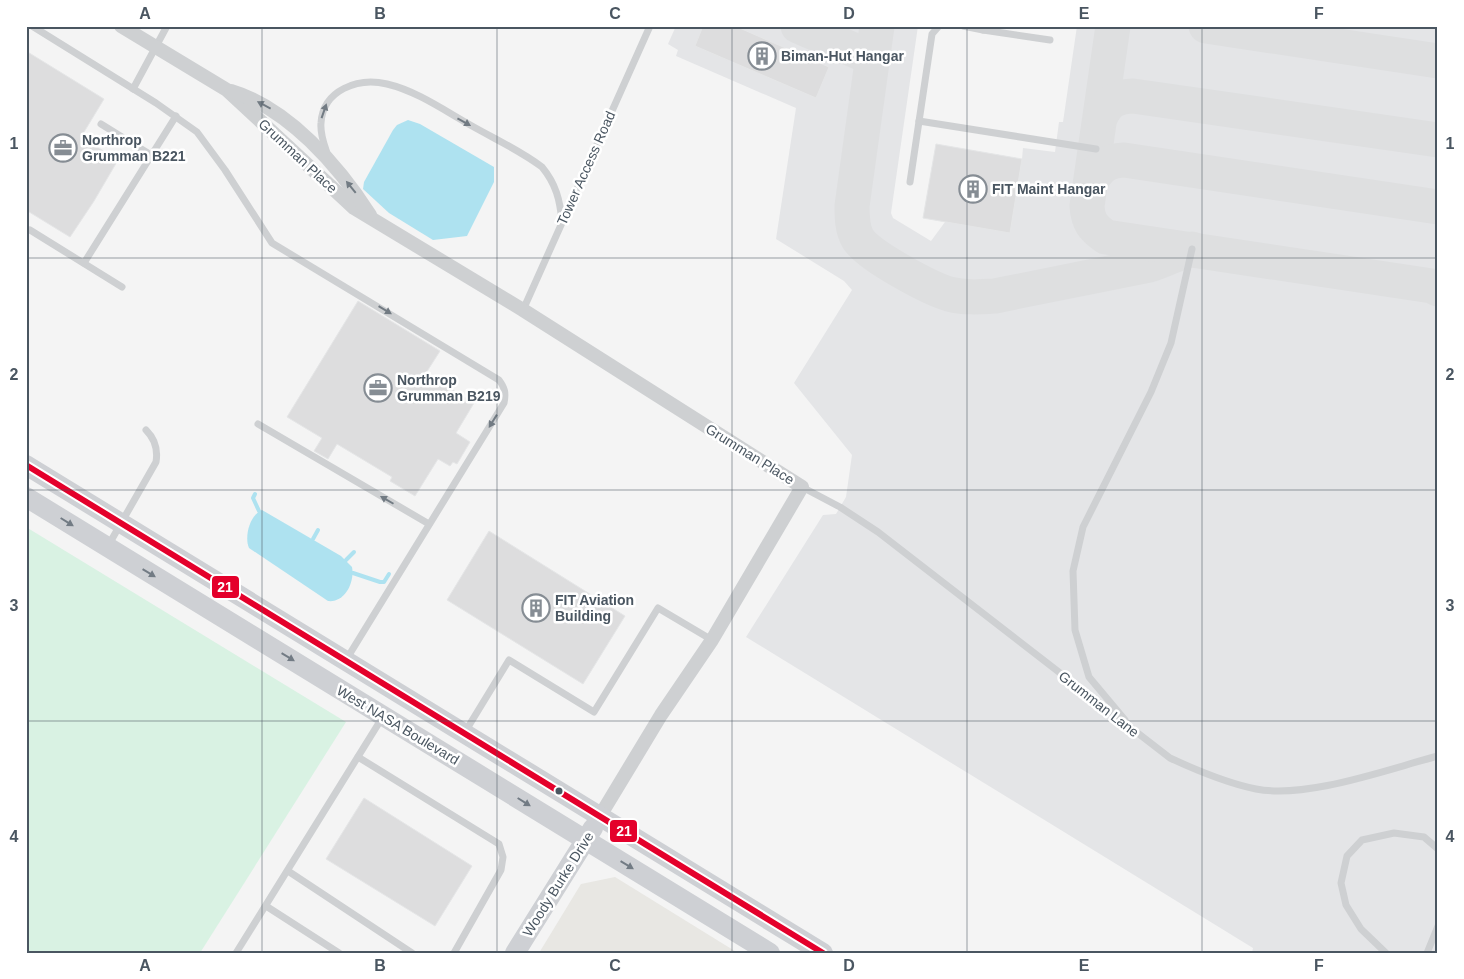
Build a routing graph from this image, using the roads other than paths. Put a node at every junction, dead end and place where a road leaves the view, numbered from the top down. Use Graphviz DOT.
graph roads {
  1 [pos="32,26"];
  2 [pos="121,26"];
  3 [pos="167,26"];
  4 [pos="650,26"];
  5 [pos="939,26"];
  6 [pos="963,26"];
  7 [pos="983,28"];
  8 [pos="1050,40"];
  9 [pos="156,47"];
  10 [pos="133,89"];
  11 [pos="228,90"];
  12 [pos="176,116"];
  13 [pos="919,120"];
  14 [pos="100,124"];
  15 [pos="1096,148"];
  16 [pos="151,155"];
  17 [pos="328,159"];
  18 [pos="910,182"];
  19 [pos="371,217"];
  20 [pos="562,222"];
  21 [pos="30,230"];
  22 [pos="1192,250"];
  23 [pos="84,264"];
  24 [pos="122,287"];
  25 [pos="523,310"];
  26 [pos="258,424"];
  27 [pos="146,430"];
  28 [pos="26,465"];
  29 [pos="802,487"];
  30 [pos="26,497"];
  31 [pos="121,523"];
  32 [pos="429,524"];
  33 [pos="107,547"];
  34 [pos="712,640"];
  35 [pos="346,660"];
  36 [pos="384,716"];
  37 [pos="1133,730"];
  38 [pos="464,733"];
  39 [pos="358,756"];
  40 [pos="1438,756"];
  41 [pos="600,816"];
  42 [pos="586,840"];
  43 [pos="1438,849"];
  44 [pos="288,871"];
  45 [pos="266,906"];
  46 [pos="1438,926"];
  47 [pos="236,953"];
  48 [pos="339,953"];
  49 [pos="412,953"];
  50 [pos="454,953"];
  51 [pos="515,953"];
  52 [pos="770,953"];
  53 [pos="823,953"];
  54 [pos="1386,953"];
  55 [pos="1427,953"];
  1 -- 10 [label="lane"];
  2 -- 9 [label="street, Grumman Place"];
  3 -- 9 [label="lane"];
  4 -- 20 [label="lane, Tower Access Road"];
  5 -- 13 [label="lane"];
  6 -- 7 [label="lane"];
  7 -- 8 [label="lane"];
  9 -- 10 [label="lane"];
  9 -- 11 [label="street, Grumman Place"];
  10 -- 12 [label="lane"];
  17 -- 11 [label="street, Grumman Place, one-way"];
  11 -- 19 [label="street, Grumman Place"];
  12 -- 16 [label="lane"];
  12 -- 32 [label="lane, one-way"];
  13 -- 15 [label="lane"];
  13 -- 18 [label="lane"];
  14 -- 16 [label="lane"];
  16 -- 23 [label="lane"];
  19 -- 17 [label="street, Grumman Place, one-way"];
  17 -- 20 [label="lane, one-way"];
  19 -- 25 [label="street, Grumman Place"];
  20 -- 25 [label="lane, Tower Access Road"];
  21 -- 23 [label="lane"];
  22 -- 37 [label="lane"];
  23 -- 24 [label="lane"];
  25 -- 29 [label="street, Grumman Place"];
  32 -- 26 [label="lane, one-way"];
  27 -- 31 [label="lane"];
  28 -- 31 [label="main road, West NASA Boulevard"];
  29 -- 34 [label="street, Grumman Place"];
  29 -- 37 [label="lane, Grumman Lane"];
  30 -- 33 [label="main road, West NASA Boulevard, one-way"];
  31 -- 33 [label="lane"];
  31 -- 35 [label="main road, West NASA Boulevard"];
  32 -- 35 [label="lane"];
  33 -- 36 [label="main road, West NASA Boulevard, one-way"];
  34 -- 38 [label="lane"];
  34 -- 41 [label="street, Grumman Place"];
  35 -- 38 [label="main road, West NASA Boulevard"];
  36 -- 39 [label="lane"];
  36 -- 42 [label="main road, West NASA Boulevard, one-way"];
  37 -- 40 [label="lane, Grumman Lane"];
  38 -- 41 [label="main road, West NASA Boulevard"];
  39 -- 44 [label="lane"];
  39 -- 50 [label="lane"];
  41 -- 42 [label="main road, Woody Burke Drive"];
  41 -- 53 [label="main road, West NASA Boulevard"];
  42 -- 51 [label="main road, Woody Burke Drive"];
  42 -- 52 [label="main road, West NASA Boulevard, one-way"];
  43 -- 54 [label="lane"];
  44 -- 45 [label="lane"];
  44 -- 49 [label="lane"];
  45 -- 47 [label="lane"];
  45 -- 48 [label="lane"];
  46 -- 55 [label="lane"];
}
